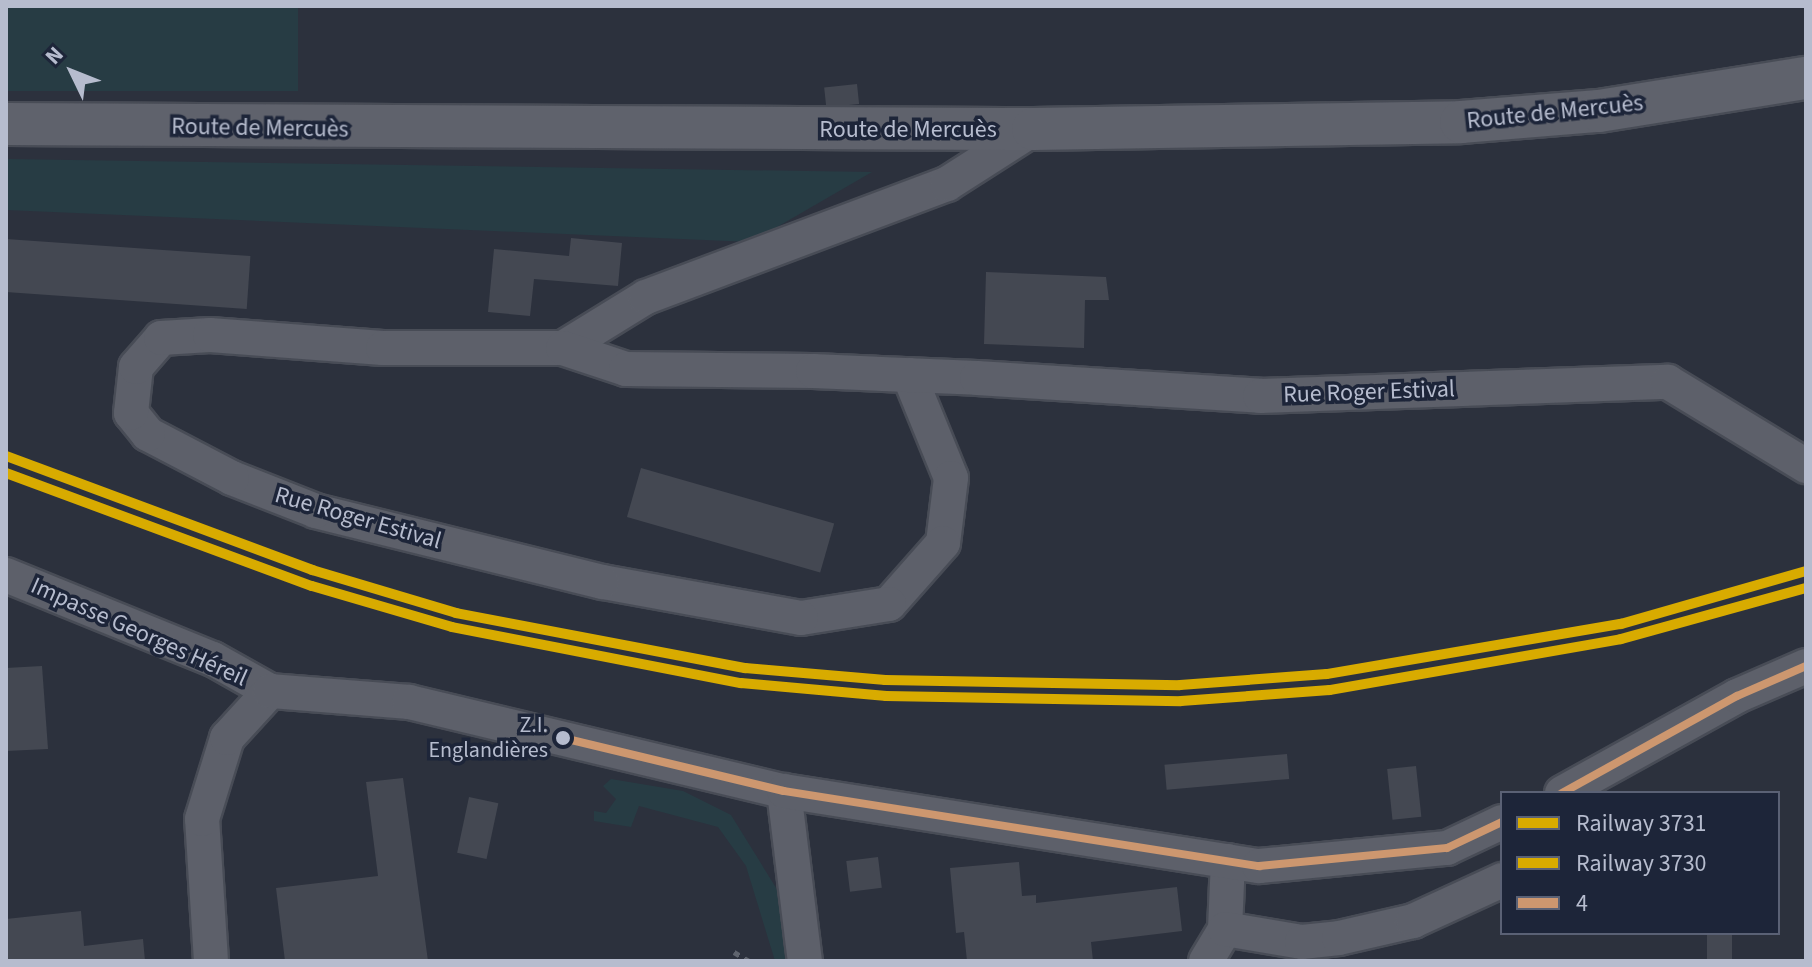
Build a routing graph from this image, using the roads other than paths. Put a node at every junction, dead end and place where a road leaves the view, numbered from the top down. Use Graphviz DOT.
graph roads {
  1 [pos="1806,78"];
  2 [pos="6,124"];
  3 [pos="1033,129"];
  4 [pos="563,348"];
  5 [pos="909,375"];
  6 [pos="1806,466"];
  7 [pos="6,575"];
  8 [pos="1806,666"];
  9 [pos="270,691"];
  10 [pos="1597,786"];
  11 [pos="784,791"];
  12 [pos="1572,791"];
  13 [pos="1500,823"];
  14 [pos="1228,861"];
  15 [pos="1500,881"];
  16 [pos="1225,929"];
  17 [pos="211,961"];
  18 [pos="805,961"];
  19 [pos="1206,961"];
  1 -- 3 [label="main road, Route de Mercuès"];
  2 -- 3 [label="main road, Route de Mercuès"];
  3 -- 4 [label="street"];
  4 -- 5 [label="street, Rue Roger Estival"];
  4 -- 5 [label="street, Rue Roger Estival"];
  5 -- 6 [label="street, Rue Roger Estival"];
  7 -- 9 [label="street, Impasse Georges Héreil"];
  8 -- 10 [label="street"];
  9 -- 11 [label="street"];
  9 -- 17 [label="street"];
  10 -- 12 [label="street"];
  11 -- 14 [label="street"];
  11 -- 18 [label="street"];
  13 -- 14 [label="street"];
  14 -- 16 [label="street"];
  15 -- 16 [label="street"];
  16 -- 19 [label="street"];
}
